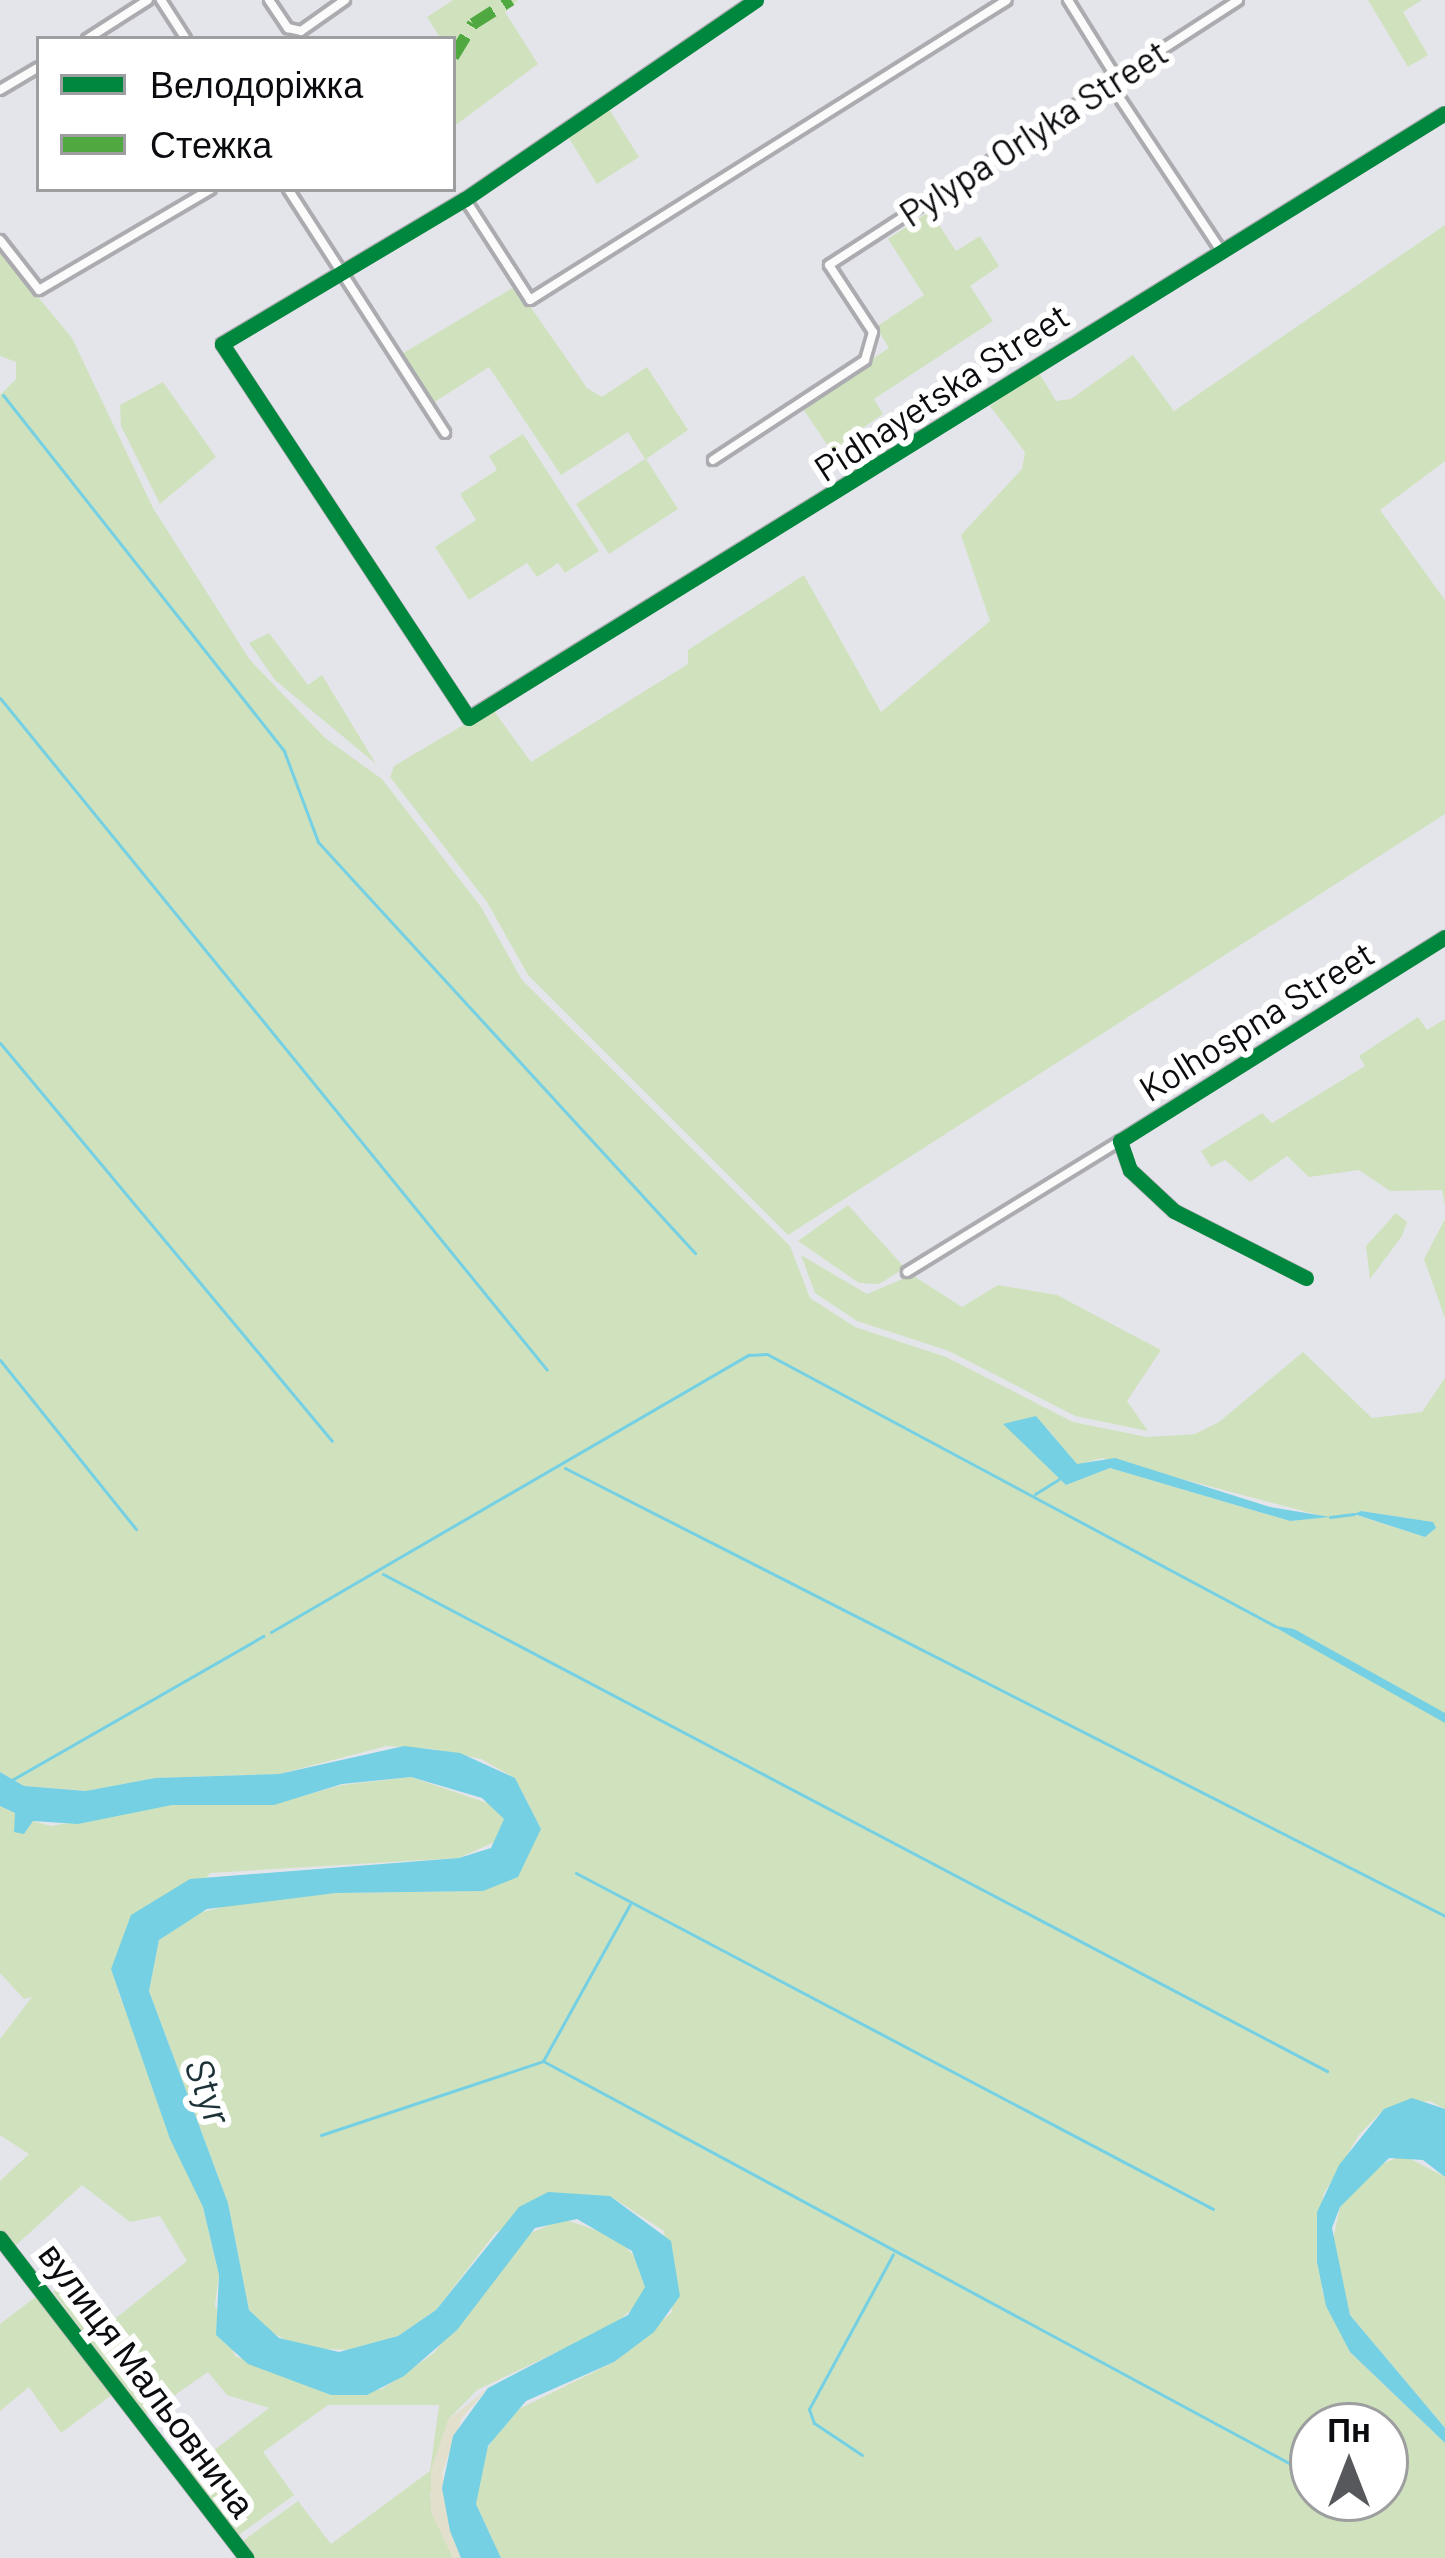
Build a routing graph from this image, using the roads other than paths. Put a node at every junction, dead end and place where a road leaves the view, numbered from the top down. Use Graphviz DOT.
graph roads {
  1 [pos="148,0"];
  2 [pos="161,0"];
  3 [pos="268,0"];
  4 [pos="345,0"];
  5 [pos="756,0"];
  6 [pos="1007,0"];
  7 [pos="1068,0"];
  8 [pos="1238,0"];
  9 [pos="92,36"];
  10 [pos="184,36"];
  11 [pos="36,69"];
  12 [pos="1115,77"];
  13 [pos="0,90"];
  14 [pos="1445,113"];
  15 [pos="206,192"];
  16 [pos="290,192"];
  17 [pos="465,199"];
  18 [pos="0,240"];
  19 [pos="1220,250"];
  20 [pos="344,272"];
  21 [pos="445,433"];
  22 [pos="713,460"];
  23 [pos="1445,937"];
  24 [pos="1120,1141"];
  25 [pos="908,1272"];
  26 [pos="1306,1278"];
  27 [pos="0,2238"];
  28 [pos="246,2558"];
  1 -- 9 [label="street"];
  2 -- 10 [label="street"];
  3 -- 4 [label="street"];
  5 -- 17 [label="street"];
  6 -- 17 [label="street"];
  7 -- 12 [label="street"];
  8 -- 12 [label="street, Pylypa Orlyka Street"];
  11 -- 13 [label="street"];
  12 -- 19 [label="street"];
  12 -- 22 [label="street, Pylypa Orlyka Street"];
  14 -- 19 [label="street, Pidhayetska Street"];
  15 -- 18 [label="street"];
  16 -- 20 [label="street"];
  17 -- 20 [label="street"];
  19 -- 20 [label="street, Pidhayetska Street"];
  20 -- 21 [label="street"];
  23 -- 24 [label="street, Kolhospna Street"];
  24 -- 25 [label="street"];
  24 -- 26 [label="street, Kolhospna Street"];
  27 -- 28 [label="street, вулиця Мальовнича"];
}
